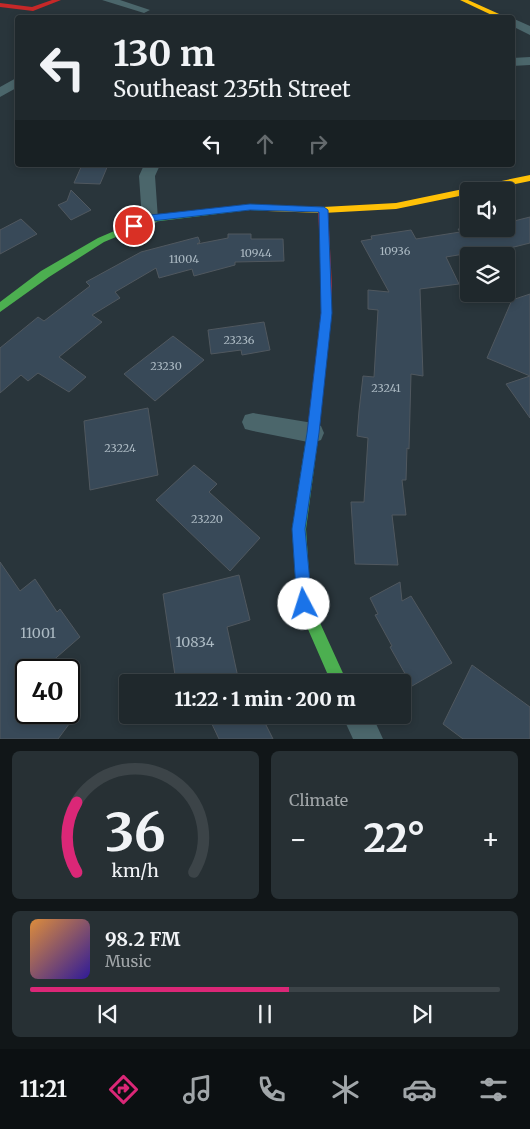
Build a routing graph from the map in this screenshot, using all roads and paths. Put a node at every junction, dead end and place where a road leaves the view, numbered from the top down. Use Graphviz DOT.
graph roads {
  1 [pos="58,0"];
  2 [pos="108,0"];
  3 [pos="463,0"];
  4 [pos="0,5"];
  5 [pos="144,10"];
  6 [pos="498,15"];
  7 [pos="515,23"];
  8 [pos="530,31"];
  9 [pos="530,61"];
  10 [pos="515,62"];
  11 [pos="15,83"];
  12 [pos="0,93"];
  13 [pos="151,167"];
  14 [pos="530,178"];
  15 [pos="324,210"];
  16 [pos="150,218"];
  17 [pos="0,308"];
  18 [pos="253,422"];
  19 [pos="313,433"];
  20 [pos="335,674"];
  21 [pos="361,724"];
  22 [pos="369,739"];
  1 -- 4 [label="street"];
  2 -- 5 [label="street"];
  3 -- 6 [label="street"];
  7 -- 8 [label="street"];
  9 -- 10 [label="street"];
  11 -- 12 [label="street"];
  13 -- 16 [label="street"];
  14 -- 15 [label="street"];
  15 -- 16 [label="street"];
  15 -- 19 [label="street"];
  16 -- 17 [label="street"];
  18 -- 19 [label="street"];
  19 -- 20 [label="street"];
  21 -- 22 [label="street"];
}
